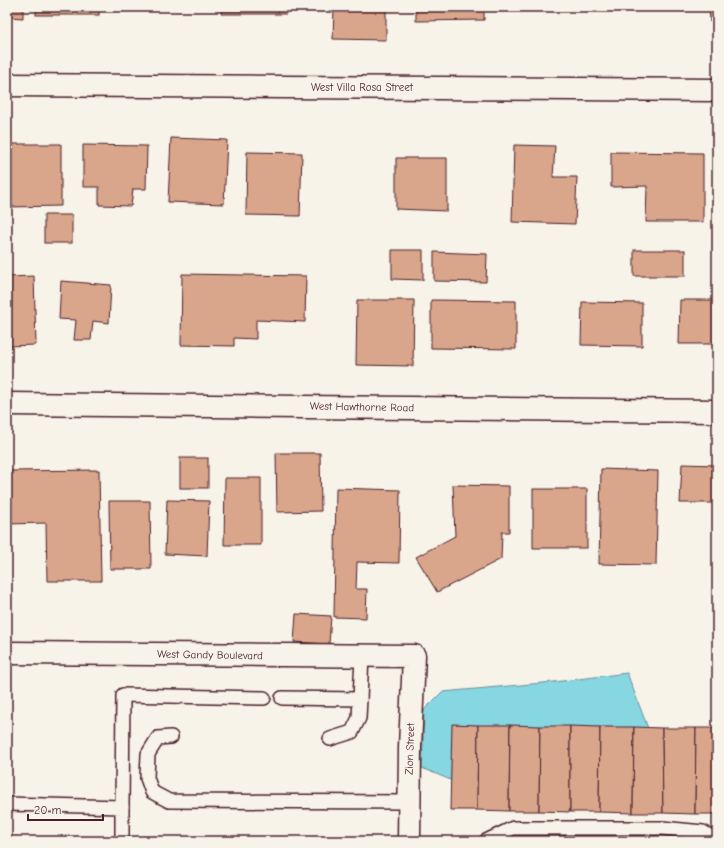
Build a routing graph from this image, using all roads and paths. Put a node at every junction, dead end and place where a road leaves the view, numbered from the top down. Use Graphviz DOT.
graph roads {
  1 [pos="7,85"];
  2 [pos="717,90"];
  3 [pos="7,404"];
  4 [pos="717,411"];
  5 [pos="7,653"];
  6 [pos="362,656"];
  7 [pos="414,656"];
  8 [pos="264,698"];
  9 [pos="282,698"];
  10 [pos="360,699"];
  11 [pos="172,737"];
  12 [pos="330,739"];
  13 [pos="409,802"];
  14 [pos="7,804"];
  15 [pos="122,807"];
  16 [pos="717,840"];
  17 [pos="122,841"];
  18 [pos="409,841"];
  19 [pos="486,841"];
  1 -- 2 [label="street, West Villa Rosa Street"];
  3 -- 4 [label="street, West Hawthorne Road"];
  5 -- 6 [label="street, West Gandy Boulevard"];
  6 -- 7 [label="street, West Gandy Boulevard"];
  6 -- 10 [label="lane"];
  7 -- 13 [label="street, Zion Street"];
  8 -- 15 [label="lane"];
  9 -- 10 [label="lane"];
  10 -- 12 [label="lane"];
  11 -- 13 [label="lane"];
  13 -- 18 [label="street, Zion Street"];
  14 -- 15 [label="lane"];
  15 -- 17 [label="lane"];
  16 -- 19 [label="lane"];
}
